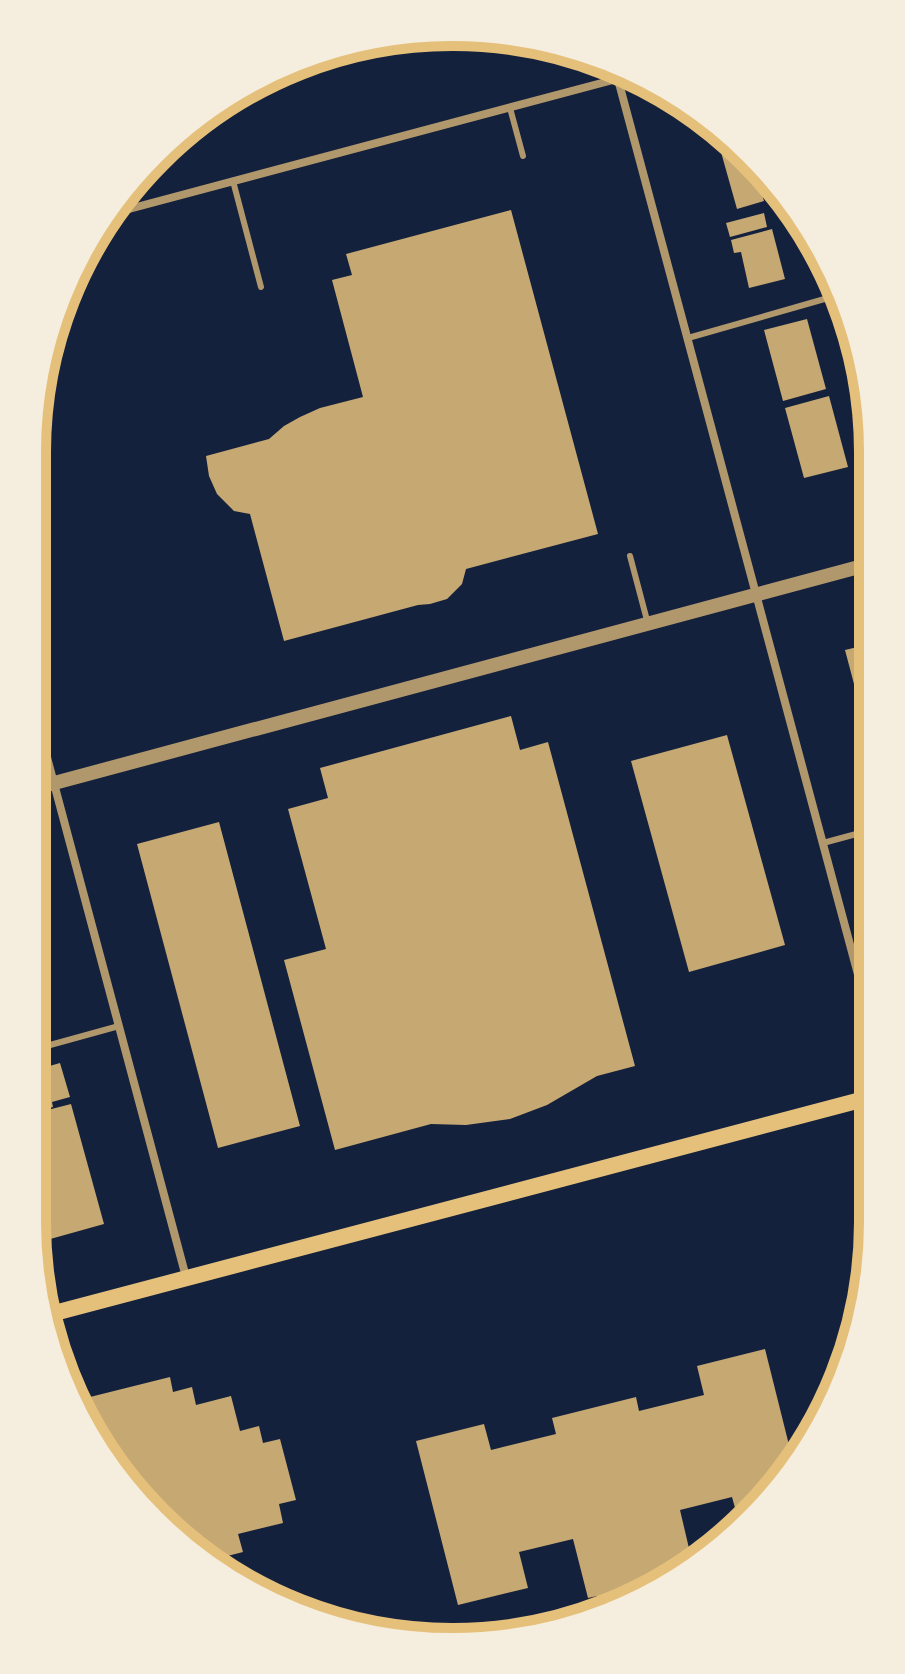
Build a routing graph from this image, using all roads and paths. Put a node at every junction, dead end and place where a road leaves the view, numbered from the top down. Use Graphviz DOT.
graph roads {
  1 [pos="612,79"];
  2 [pos="623,84"];
  3 [pos="510,108"];
  4 [pos="523,156"];
  5 [pos="233,181"];
  6 [pos="127,210"];
  7 [pos="261,287"];
  8 [pos="828,298"];
  9 [pos="688,338"];
  10 [pos="630,556"];
  11 [pos="859,567"];
  12 [pos="757,594"];
  13 [pos="648,624"];
  14 [pos="46,753"];
  15 [pos="54,783"];
  16 [pos="46,785"];
  17 [pos="859,833"];
  18 [pos="823,843"];
  19 [pos="859,978"];
  20 [pos="119,1026"];
  21 [pos="46,1046"];
  22 [pos="859,1100"];
  23 [pos="186,1277"];
  24 [pos="57,1312"];
  1 -- 3 [label="street"];
  2 -- 9 [label="street"];
  3 -- 4 [label="lane"];
  3 -- 5 [label="street"];
  5 -- 6 [label="street"];
  5 -- 7 [label="lane"];
  8 -- 9 [label="lane"];
  9 -- 12 [label="street"];
  10 -- 13 [label="lane"];
  11 -- 12 [label="street"];
  12 -- 13 [label="street"];
  12 -- 18 [label="street"];
  13 -- 15 [label="street"];
  14 -- 15 [label="street"];
  15 -- 16 [label="street"];
  15 -- 20 [label="street"];
  17 -- 18 [label="lane"];
  18 -- 19 [label="street"];
  20 -- 21 [label="lane"];
  20 -- 23 [label="street"];
  22 -- 23 [label="main road"];
  23 -- 24 [label="main road"];
}
